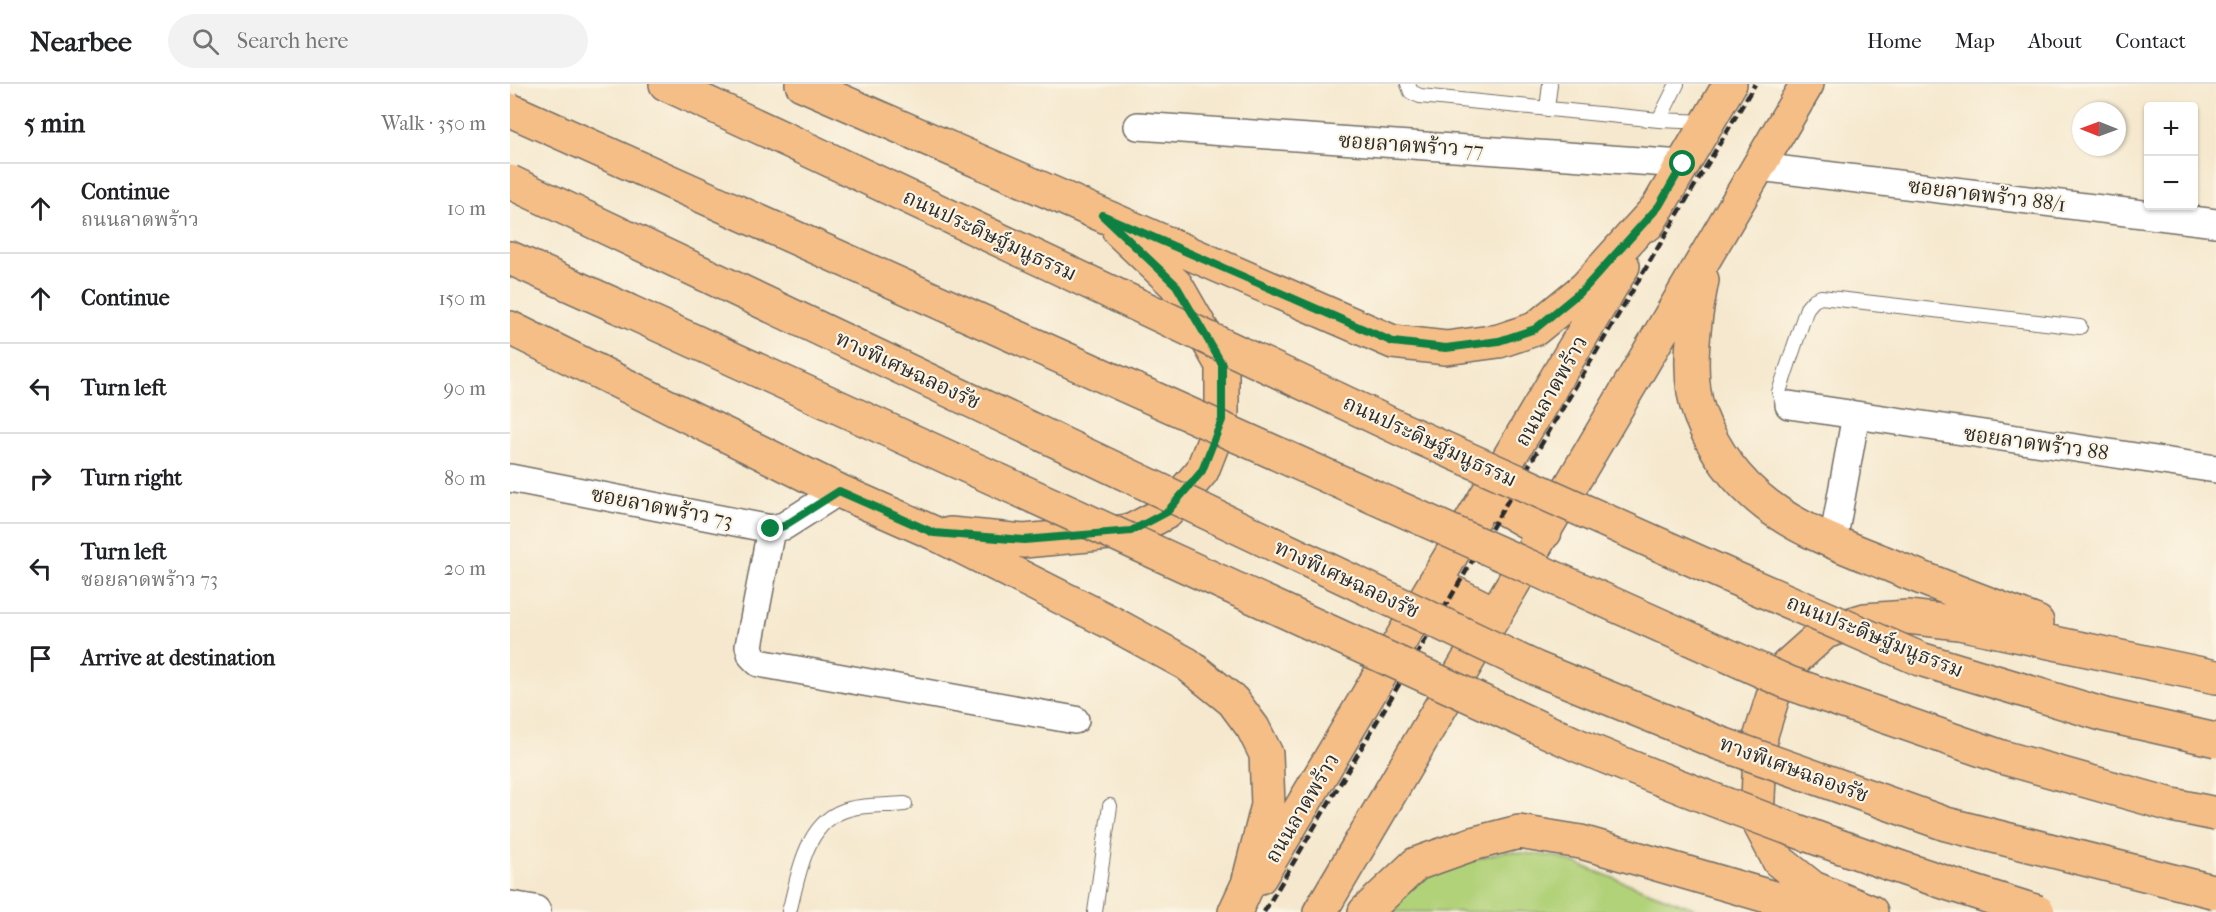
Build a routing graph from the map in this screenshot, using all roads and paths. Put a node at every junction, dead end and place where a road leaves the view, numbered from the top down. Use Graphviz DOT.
graph roads {
  1 [pos="666,84"];
  2 [pos="802,84"];
  3 [pos="1408,84"];
  4 [pos="1550,84"];
  5 [pos="1677,84"];
  6 [pos="1730,84"];
  7 [pos="1807,84"];
  8 [pos="1547,109"];
  9 [pos="510,110"];
  10 [pos="1659,120"];
  11 [pos="1707,123"];
  12 [pos="1138,126"];
  13 [pos="1683,164"];
  14 [pos="1759,167"];
  15 [pos="510,182"];
  16 [pos="1659,206"];
  17 [pos="1102,215"];
  18 [pos="2216,223"];
  19 [pos="1708,255"];
  20 [pos="510,258"];
  21 [pos="2080,327"];
  22 [pos="510,328"];
  23 [pos="1789,405"];
  24 [pos="1856,415"];
  25 [pos="2216,469"];
  26 [pos="510,478"];
  27 [pos="839,491"];
  28 [pos="1487,498"];
  29 [pos="771,529"];
  30 [pos="1545,532"];
  31 [pos="934,533"];
  32 [pos="1833,542"];
  33 [pos="1436,584"];
  34 [pos="1496,614"];
  35 [pos="2146,661"];
  36 [pos="2216,677"];
  37 [pos="1075,720"];
  38 [pos="2216,740"];
  39 [pos="905,804"];
  40 [pos="1110,806"];
  41 [pos="2216,814"];
  42 [pos="2216,892"];
  43 [pos="510,908"];
  44 [pos="534,912"];
  45 [pos="789,912"];
  46 [pos="1095,912"];
  47 [pos="1235,912"];
  48 [pos="1239,912"];
  49 [pos="1320,912"];
  50 [pos="1365,912"];
  51 [pos="1822,912"];
  52 [pos="1871,912"];
  53 [pos="2038,912"];
  1 -- 38 [label="main road, ถนนประดิษฐ์มนูธรรม, bridge"];
  2 -- 17 [label="main road"];
  3 -- 8 [label="lane"];
  4 -- 8 [label="lane"];
  5 -- 10 [label="lane"];
  6 -- 11 [label="main road, ถนนลาดพร้าว"];
  7 -- 14 [label="main road"];
  8 -- 10 [label="lane"];
  9 -- 41 [label="main road, bridge"];
  10 -- 11 [label="lane"];
  11 -- 13 [label="main road, ถนนลาดพร้าว"];
  12 -- 13 [label="street, ซอยลาดพร้าว 77"];
  13 -- 16 [label="main road, ถนนลาดพร้าว"];
  14 -- 18 [label="street, ซอยลาดพร้าว 88/1"];
  14 -- 19 [label="main road"];
  15 -- 42 [label="main road, ทางพิเศษฉลองรัช, bridge"];
  16 -- 17 [label="main road"];
  16 -- 28 [label="main road, ถนนลาดพร้าว"];
  17 -- 31 [label="main road"];
  19 -- 30 [label="main road"];
  19 -- 32 [label="main road"];
  20 -- 53 [label="main road, bridge"];
  21 -- 23 [label="lane"];
  22 -- 27 [label="main road"];
  23 -- 24 [label="street, ซอยลาดพร้าว 88"];
  24 -- 25 [label="street, ซอยลาดพร้าว 88"];
  24 -- 32 [label="street"];
  26 -- 29 [label="street, ซอยลาดพร้าว 73"];
  27 -- 29 [label="street"];
  27 -- 31 [label="main road"];
  28 -- 30 [label="main road"];
  28 -- 33 [label="main road, ถนนลาดพร้าว"];
  29 -- 37 [label="street"];
  30 -- 34 [label="main road"];
  31 -- 47 [label="main road"];
  32 -- 35 [label="main road"];
  33 -- 34 [label="main road"];
  33 -- 48 [label="main road, ถนนลาดพร้าว"];
  34 -- 49 [label="main road"];
  35 -- 36 [label="main road"];
  35 -- 52 [label="main road"];
  39 -- 45 [label="lane"];
  40 -- 46 [label="lane"];
  43 -- 44 [label="street"];
  50 -- 51 [label="main road"];
}
